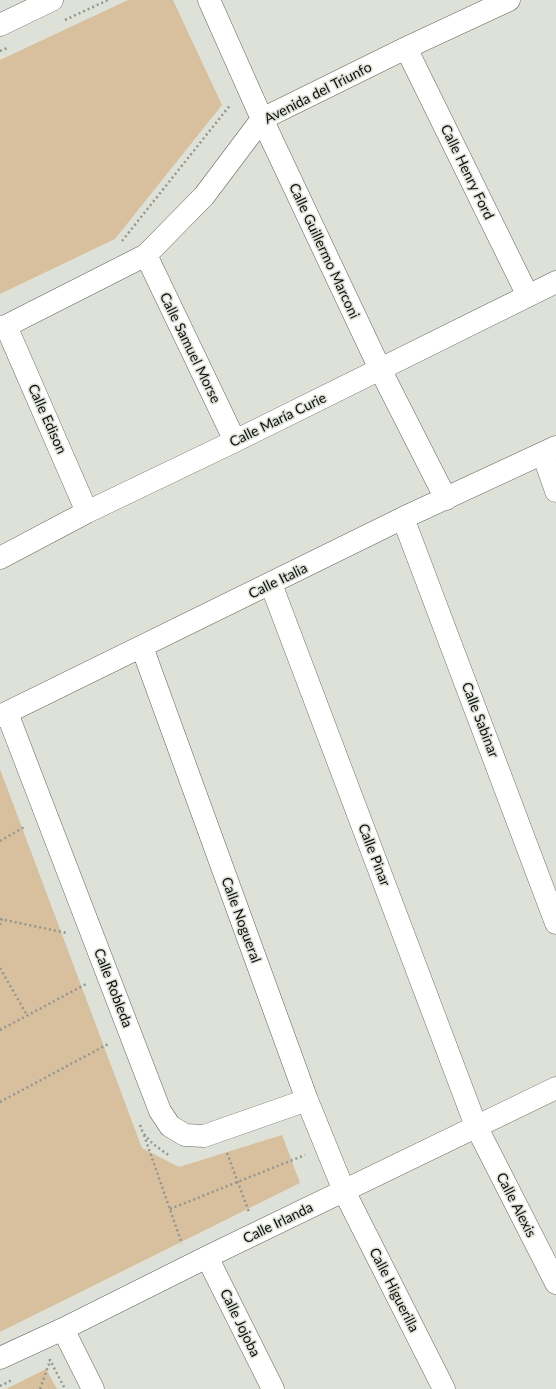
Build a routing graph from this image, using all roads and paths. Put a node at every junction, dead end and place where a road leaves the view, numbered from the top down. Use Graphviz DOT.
graph roads {
  1 [pos="52,0"];
  2 [pos="209,0"];
  3 [pos="508,0"];
  4 [pos="0,25"];
  5 [pos="406,48"];
  6 [pos="233,101"];
  7 [pos="262,120"];
  8 [pos="119,245"];
  9 [pos="146,254"];
  10 [pos="556,282"];
  11 [pos="528,296"];
  12 [pos="3,327"];
  13 [pos="380,369"];
  14 [pos="235,441"];
  15 [pos="549,450"];
  16 [pos="556,490"];
  17 [pos="446,499"];
  18 [pos="87,512"];
  19 [pos="403,518"];
  20 [pos="0,558"];
  21 [pos="272,584"];
  22 [pos="142,647"];
  23 [pos="4,714"];
  24 [pos="29,825"];
  25 [pos="0,841"];
  26 [pos="1,919"];
  27 [pos="556,922"];
  28 [pos="0,925"];
  29 [pos="69,934"];
  30 [pos="0,968"];
  31 [pos="88,983"];
  32 [pos="27,1016"];
  33 [pos="0,1030"];
  34 [pos="110,1043"];
  35 [pos="556,1088"];
  36 [pos="307,1100"];
  37 [pos="0,1102"];
  38 [pos="476,1126"];
  39 [pos="143,1133"];
  40 [pos="226,1152"];
  41 [pos="306,1154"];
  42 [pos="237,1182"];
  43 [pos="344,1191"];
  44 [pos="170,1209"];
  45 [pos="251,1218"];
  46 [pos="184,1250"];
  47 [pos="207,1257"];
  48 [pos="556,1283"];
  49 [pos="62,1329"];
  50 [pos="0,1358"];
  51 [pos="50,1360"];
  52 [pos="44,1364"];
  53 [pos="12,1380"];
  54 [pos="0,1386"];
  55 [pos="40,1389"];
  56 [pos="65,1389"];
  57 [pos="93,1389"];
  58 [pos="273,1389"];
  59 [pos="444,1389"];
  1 -- 4 [label="street"];
  2 -- 7 [label="street, Calle Guillermo Marconi"];
  3 -- 5 [label="street, Avenida del Triunfo"];
  5 -- 7 [label="street, Avenida del Triunfo"];
  5 -- 11 [label="street, Calle Henry Ford"];
  6 -- 8 [label="path"];
  7 -- 9 [label="street, Avenida del Triunfo"];
  7 -- 13 [label="street, Calle Guillermo Marconi"];
  9 -- 12 [label="street, Avenida del Triunfo"];
  9 -- 14 [label="street, Calle Samuel Morse"];
  10 -- 11 [label="street, Calle María Curie"];
  11 -- 13 [label="street, Calle María Curie"];
  12 -- 18 [label="street, Calle Edison"];
  13 -- 14 [label="street, Calle María Curie"];
  13 -- 17 [label="street, Calle Guillermo Marconi"];
  14 -- 18 [label="street, Calle María Curie"];
  15 -- 16 [label="street"];
  15 -- 17 [label="street, Calle Italia"];
  17 -- 19 [label="street, Calle Italia"];
  18 -- 20 [label="street, Calle María Curie"];
  19 -- 21 [label="street, Calle Italia"];
  19 -- 27 [label="street, Calle Sabinar"];
  21 -- 22 [label="street, Calle Italia"];
  21 -- 38 [label="street, Calle Pinar"];
  22 -- 23 [label="street, Calle Italia"];
  22 -- 36 [label="street, Calle Nogueral"];
  23 -- 36 [label="street, Calle Robleda"];
  24 -- 25 [label="path"];
  26 -- 28 [label="path"];
  26 -- 29 [label="path"];
  30 -- 32 [label="path"];
  31 -- 32 [label="path"];
  32 -- 33 [label="path"];
  34 -- 37 [label="path"];
  35 -- 38 [label="street, Calle Irlanda"];
  36 -- 43 [label="street, Calle Nogueral"];
  38 -- 43 [label="street, Calle Irlanda"];
  38 -- 48 [label="street, Calle Alexis"];
  39 -- 44 [label="path"];
  40 -- 42 [label="path"];
  41 -- 42 [label="path"];
  42 -- 44 [label="path"];
  42 -- 45 [label="path"];
  43 -- 47 [label="street, Calle Irlanda"];
  43 -- 59 [label="street, Calle Higuerilla"];
  44 -- 46 [label="path"];
  47 -- 49 [label="street, Calle Irlanda"];
  47 -- 58 [label="street, Calle Jojoba"];
  49 -- 50 [label="street, Calle Irlanda"];
  49 -- 57 [label="street"];
  51 -- 52 [label="path"];
  51 -- 55 [label="path"];
  51 -- 56 [label="path"];
  53 -- 54 [label="path"];
}
